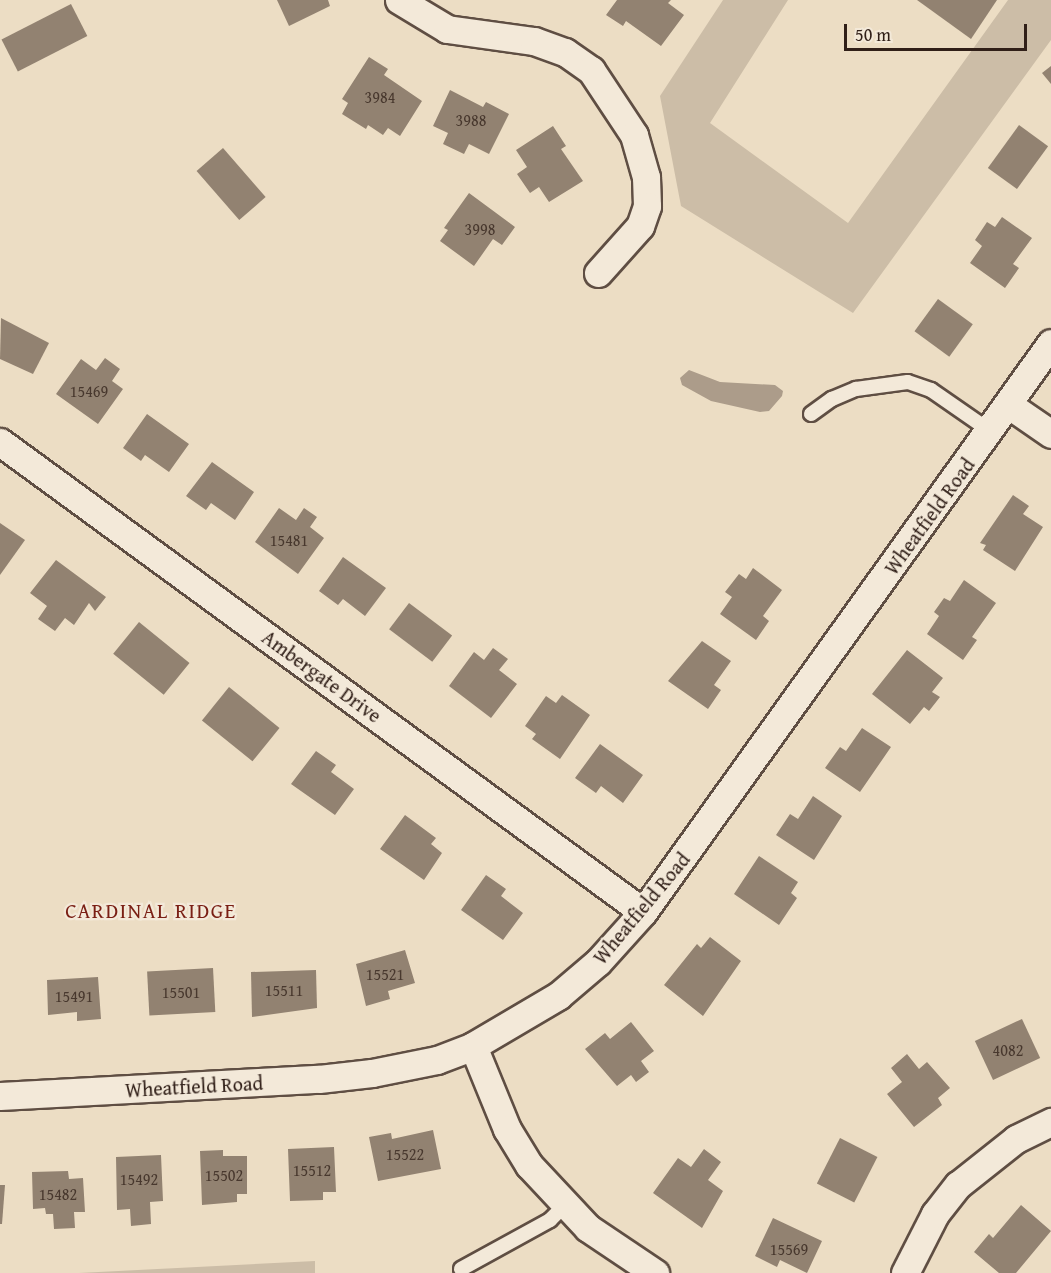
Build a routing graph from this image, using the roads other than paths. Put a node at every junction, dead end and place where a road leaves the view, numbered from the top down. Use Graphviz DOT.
graph roads {
  1 [pos="399,0"];
  2 [pos="598,273"];
  3 [pos="1051,343"];
  4 [pos="1009,405"];
  5 [pos="818,415"];
  6 [pos="990,430"];
  7 [pos="1051,434"];
  8 [pos="0,442"];
  9 [pos="643,912"];
  10 [pos="473,1046"];
  11 [pos="0,1096"];
  12 [pos="1051,1122"];
  13 [pos="564,1206"];
  14 [pos="461,1269"];
  15 [pos="655,1273"];
  16 [pos="905,1273"];
  1 -- 2 [label="street"];
  3 -- 4 [label="street, Wheatfield Road"];
  4 -- 6 [label="street, Wheatfield Road"];
  4 -- 7 [label="street"];
  5 -- 6 [label="lane"];
  6 -- 9 [label="street, Wheatfield Road"];
  8 -- 9 [label="street, Ambergate Drive"];
  9 -- 10 [label="street, Wheatfield Road"];
  10 -- 11 [label="street, Wheatfield Road"];
  10 -- 13 [label="street"];
  12 -- 16 [label="street"];
  13 -- 14 [label="lane"];
  13 -- 15 [label="street"];
}
